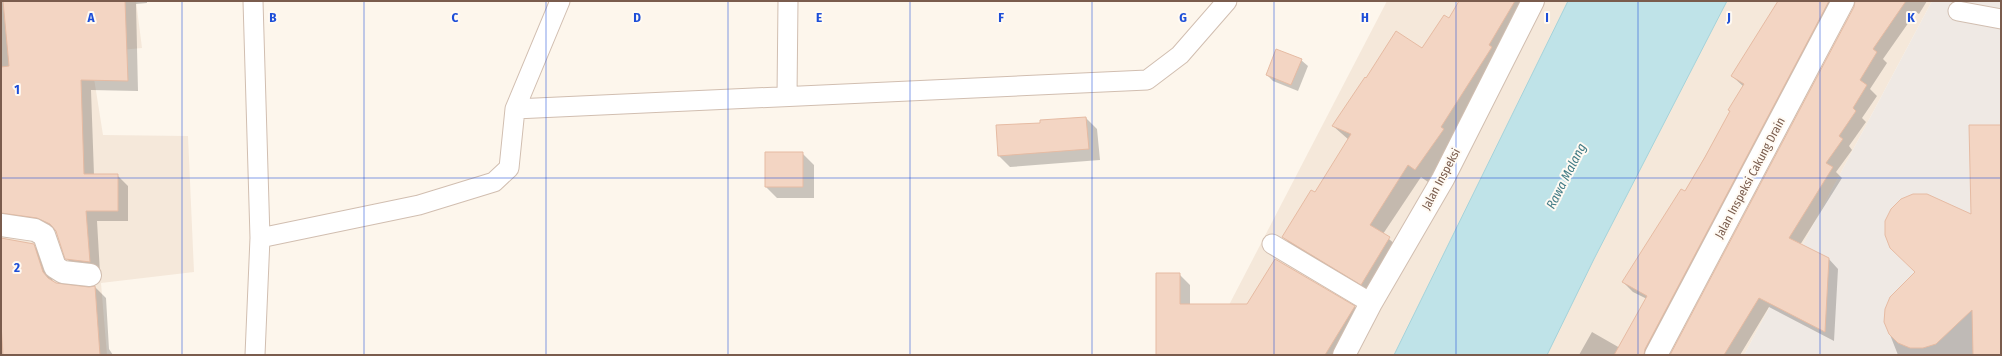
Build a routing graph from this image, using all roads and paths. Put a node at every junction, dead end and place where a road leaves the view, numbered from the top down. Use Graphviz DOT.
graph roads {
  1 [pos="253,1"];
  2 [pos="560,1"];
  3 [pos="788,1"];
  4 [pos="1227,1"];
  5 [pos="1534,1"];
  6 [pos="1843,1"];
  7 [pos="1958,11"];
  8 [pos="2001,19"];
  9 [pos="787,96"];
  10 [pos="515,109"];
  11 [pos="1,225"];
  12 [pos="260,238"];
  13 [pos="1272,244"];
  14 [pos="90,275"];
  15 [pos="1371,302"];
  16 [pos="255,355"];
  17 [pos="1344,355"];
  18 [pos="1656,355"];
  1 -- 12 [label="lane"];
  2 -- 10 [label="lane"];
  3 -- 9 [label="lane"];
  4 -- 9 [label="lane"];
  5 -- 15 [label="street, Jalan Inspeksi"];
  6 -- 18 [label="street, Jalan Inspeksi Cakung Drain"];
  7 -- 8 [label="lane"];
  9 -- 10 [label="lane"];
  10 -- 12 [label="lane"];
  11 -- 14 [label="street"];
  12 -- 16 [label="lane"];
  13 -- 15 [label="lane"];
  15 -- 17 [label="street, Jalan Inspeksi"];
}
